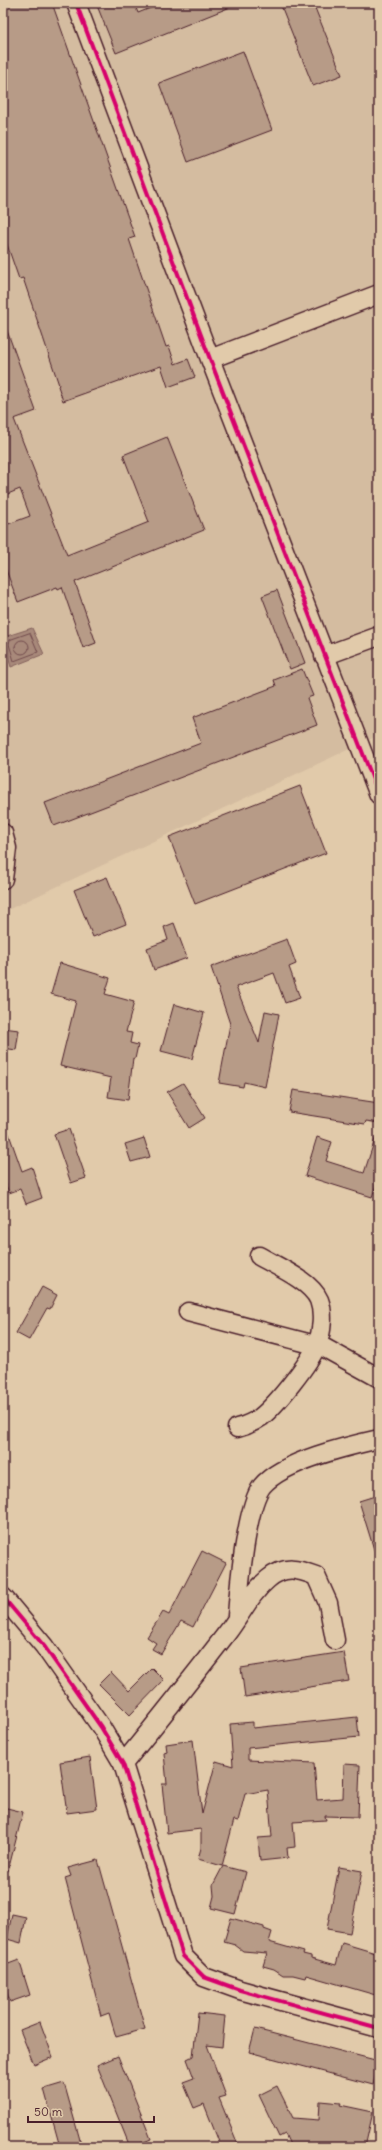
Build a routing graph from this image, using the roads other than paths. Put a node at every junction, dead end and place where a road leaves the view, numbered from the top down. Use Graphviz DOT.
graph roads {
  1 [pos="76,3"];
  2 [pos="379,294"];
  3 [pos="210,359"];
  4 [pos="379,636"];
  5 [pos="324,656"];
  6 [pos="379,795"];
  7 [pos="3,833"];
  8 [pos="3,879"];
  9 [pos="259,1256"];
  10 [pos="188,1312"];
  11 [pos="317,1345"];
  12 [pos="379,1378"];
  13 [pos="237,1428"];
  14 [pos="379,1439"];
  15 [pos="3,1597"];
  16 [pos="237,1619"];
  17 [pos="335,1640"];
  18 [pos="122,1764"];
  19 [pos="379,2028"];
  1 -- 3 [label="street"];
  2 -- 3 [label="street"];
  3 -- 5 [label="street"];
  4 -- 5 [label="street"];
  5 -- 6 [label="street"];
  7 -- 8 [label="street"];
  9 -- 11 [label="street"];
  10 -- 11 [label="street"];
  11 -- 12 [label="street"];
  11 -- 13 [label="street"];
  14 -- 16 [label="street"];
  15 -- 18 [label="street"];
  16 -- 17 [label="street"];
  16 -- 18 [label="street"];
  18 -- 19 [label="street"];
}
